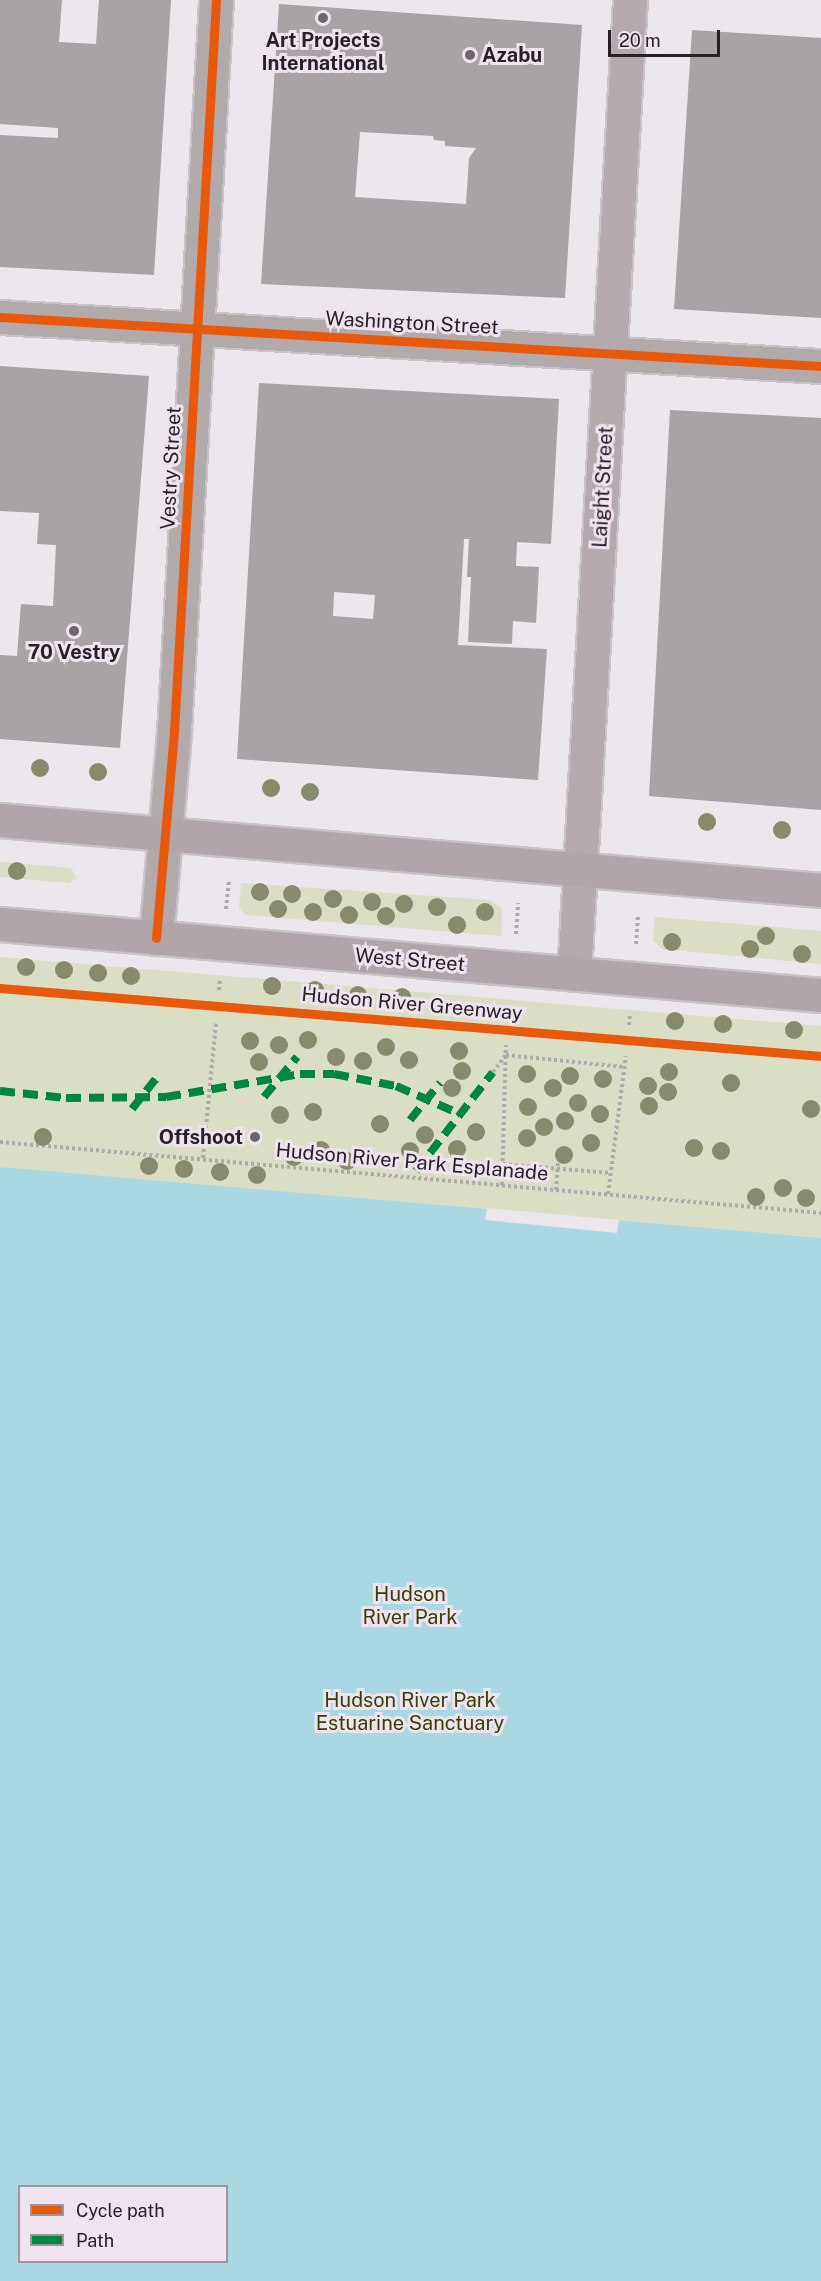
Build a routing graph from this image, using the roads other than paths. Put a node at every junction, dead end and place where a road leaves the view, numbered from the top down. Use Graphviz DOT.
graph roads {
  1 [pos="216,0"];
  2 [pos="630,0"];
  3 [pos="0,317"];
  4 [pos="197,329"];
  5 [pos="610,352"];
  6 [pos="821,366"];
  7 [pos="0,820"];
  8 [pos="166,833"];
  9 [pos="582,870"];
  10 [pos="821,890"];
  11 [pos="0,924"];
  12 [pos="156,938"];
  13 [pos="574,974"];
  14 [pos="821,995"];
  1 -- 4 [label="street, Vestry Street"];
  2 -- 5 [label="main road, Laight Street"];
  3 -- 4 [label="street, Washington Street"];
  4 -- 5 [label="street, Washington Street"];
  4 -- 8 [label="street, Vestry Street"];
  5 -- 6 [label="street, Washington Street"];
  5 -- 9 [label="main road, Laight Street"];
  7 -- 8 [label="highway"];
  8 -- 9 [label="highway"];
  8 -- 12 [label="street, Vestry Street"];
  9 -- 10 [label="highway"];
  9 -- 13 [label="main road, Laight Street"];
  11 -- 12 [label="highway, West Street"];
  12 -- 13 [label="highway, West Street"];
  13 -- 14 [label="highway, West Street"];
}
